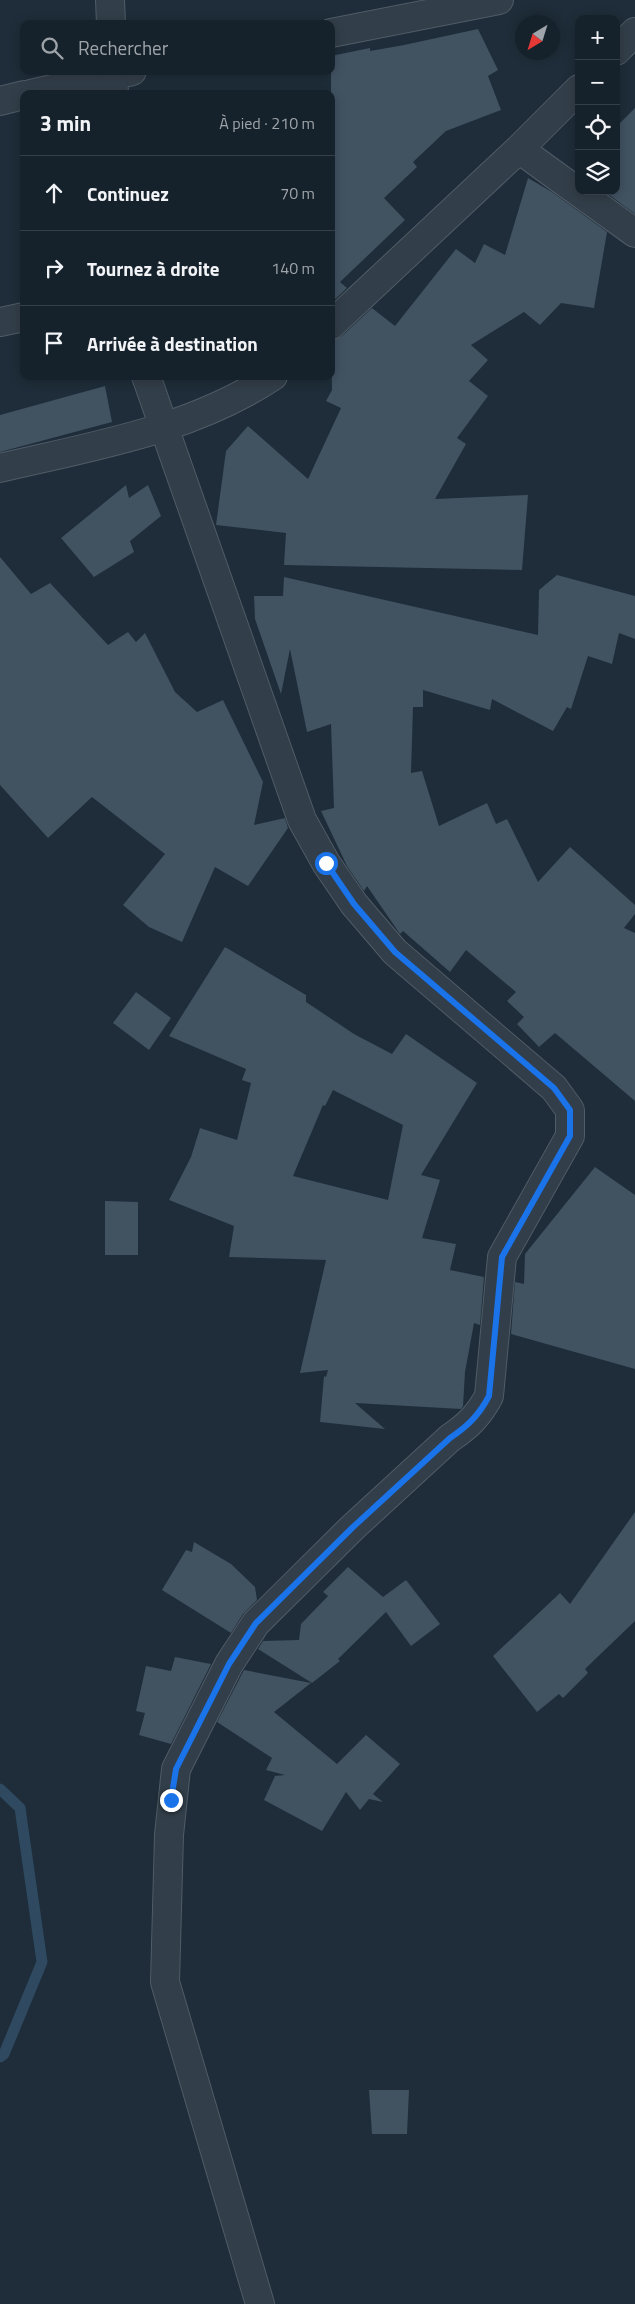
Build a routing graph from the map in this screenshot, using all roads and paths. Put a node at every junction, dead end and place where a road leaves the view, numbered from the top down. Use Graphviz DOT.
graph roads {
  1 [pos="110,0"];
  2 [pos="500,0"];
  3 [pos="111,20"];
  4 [pos="335,32"];
  5 [pos="635,32"];
  6 [pos="620,47"];
  7 [pos="118,78"];
  8 [pos="53,90"];
  9 [pos="575,93"];
  10 [pos="20,96"];
  11 [pos="0,101"];
  12 [pos="519,149"];
  13 [pos="635,233"];
  14 [pos="20,318"];
  15 [pos="335,321"];
  16 [pos="0,322"];
  17 [pos="147,380"];
  18 [pos="267,380"];
  19 [pos="164,429"];
  20 [pos="0,468"];
  21 [pos="260,2304"];
  1 -- 3 [label="street"];
  2 -- 4 [label="street"];
  5 -- 6 [label="street"];
  7 -- 8 [label="street"];
  9 -- 12 [label="street"];
  10 -- 11 [label="street"];
  12 -- 13 [label="street"];
  12 -- 15 [label="street"];
  14 -- 16 [label="street"];
  17 -- 19 [label="street"];
  18 -- 19 [label="street"];
  19 -- 20 [label="street"];
  19 -- 21 [label="street"];
}
